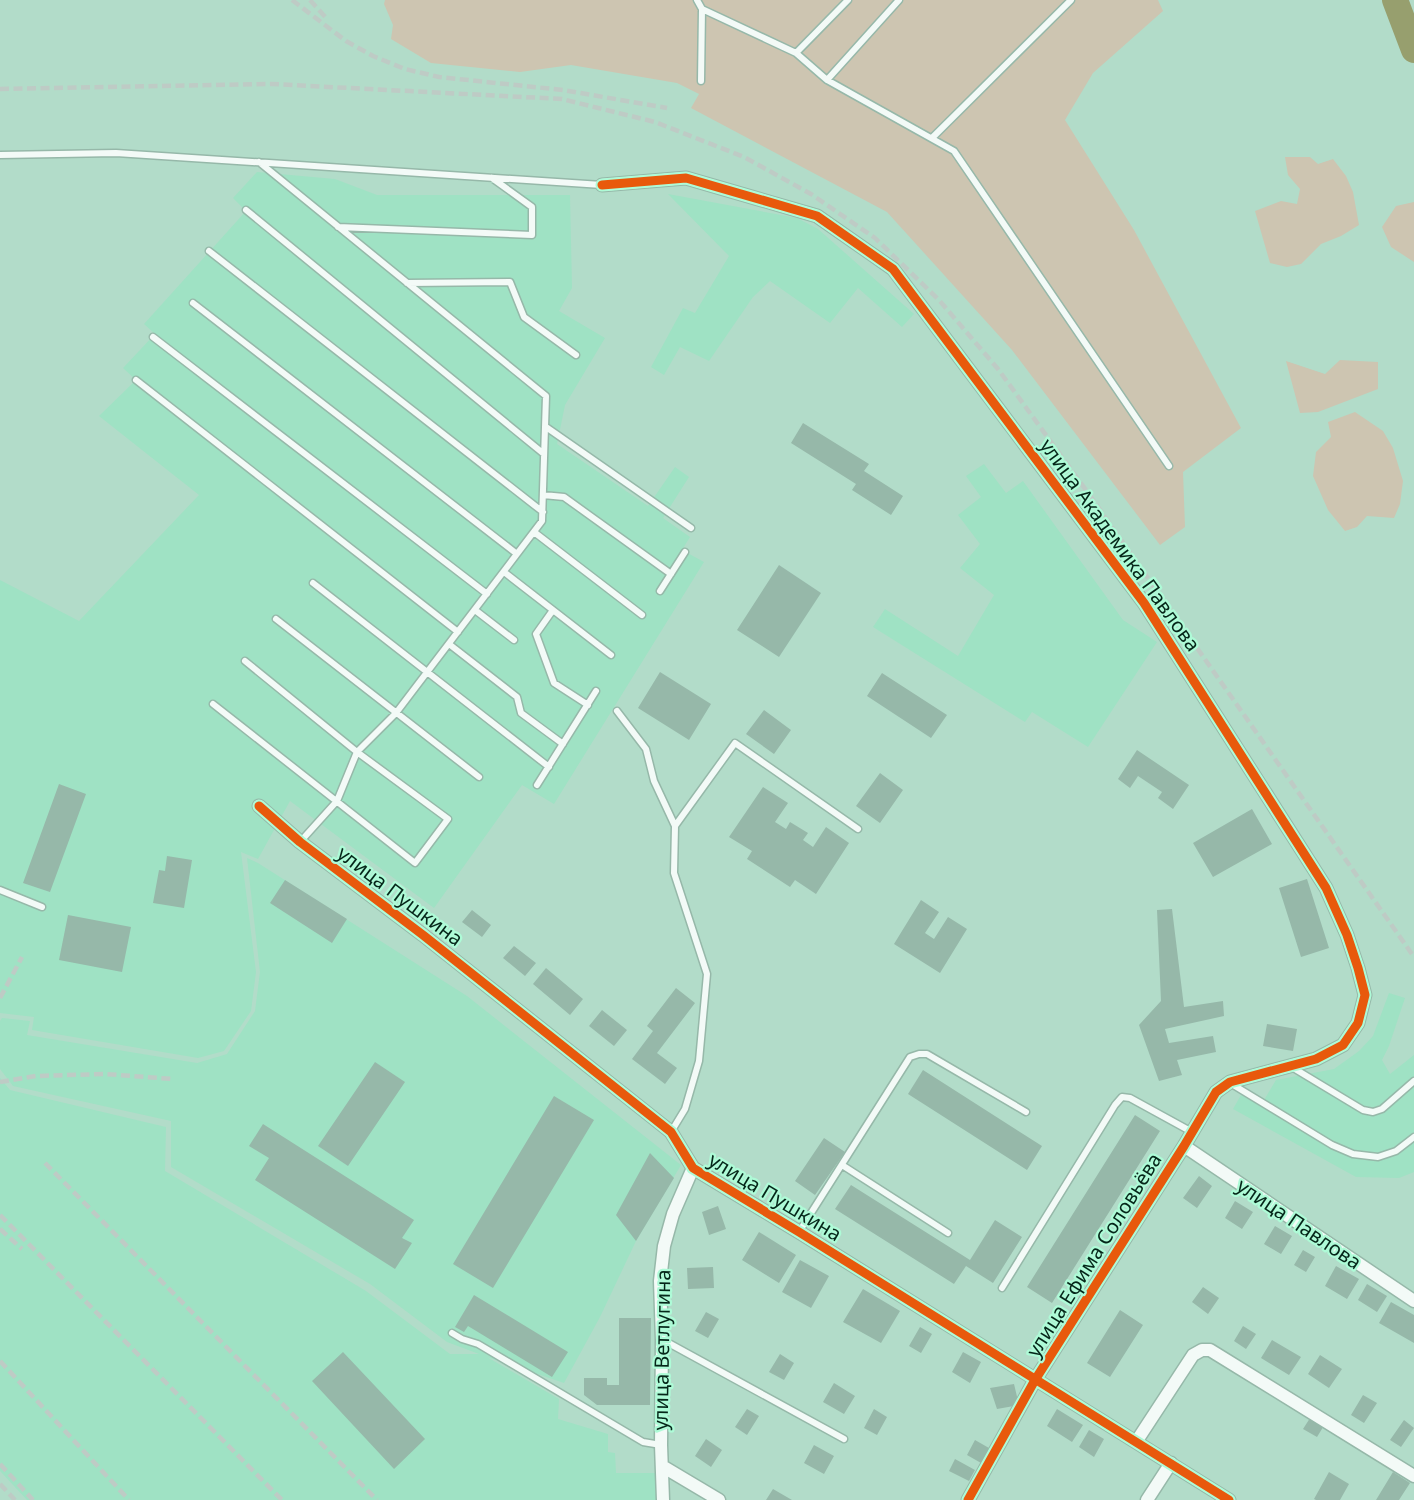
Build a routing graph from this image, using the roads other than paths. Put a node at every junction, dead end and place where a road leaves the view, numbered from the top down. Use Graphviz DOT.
graph roads {
  1 [pos="697,0"];
  2 [pos="848,0"];
  3 [pos="899,0"];
  4 [pos="1071,0"];
  5 [pos="702,9"];
  6 [pos="796,53"];
  7 [pos="827,80"];
  8 [pos="701,81"];
  9 [pos="932,138"];
  10 [pos="0,155"];
  11 [pos="259,162"];
  12 [pos="492,178"];
  13 [pos="602,185"];
  14 [pos="246,210"];
  15 [pos="338,226"];
  16 [pos="209,251"];
  17 [pos="407,283"];
  18 [pos="193,303"];
  19 [pos="153,336"];
  20 [pos="576,355"];
  21 [pos="136,380"];
  22 [pos="546,427"];
  23 [pos="544,454"];
  24 [pos="1169,466"];
  25 [pos="543,495"];
  26 [pos="543,512"];
  27 [pos="691,528"];
  28 [pos="534,532"];
  29 [pos="685,552"];
  30 [pos="517,554"];
  31 [pos="504,572"];
  32 [pos="671,574"];
  33 [pos="313,583"];
  34 [pos="660,591"];
  35 [pos="487,594"];
  36 [pos="475,610"];
  37 [pos="553,610"];
  38 [pos="642,615"];
  39 [pos="276,619"];
  40 [pos="458,632"];
  41 [pos="514,640"];
  42 [pos="449,644"];
  43 [pos="610,655"];
  44 [pos="245,662"];
  45 [pos="427,672"];
  46 [pos="596,691"];
  47 [pos="213,704"];
  48 [pos="588,705"];
  49 [pos="617,711"];
  50 [pos="396,713"];
  51 [pos="563,744"];
  52 [pos="357,752"];
  53 [pos="549,767"];
  54 [pos="479,777"];
  55 [pos="537,785"];
  56 [pos="337,801"];
  57 [pos="259,806"];
  58 [pos="675,826"];
  59 [pos="858,829"];
  60 [pos="300,842"];
  61 [pos="0,890"];
  62 [pos="42,907"];
  63 [pos="1289,1066"];
  64 [pos="1414,1081"];
  65 [pos="1230,1082"];
  66 [pos="1216,1092"];
  67 [pos="1026,1112"];
  68 [pos="671,1132"];
  69 [pos="1192,1132"];
  70 [pos="1414,1137"];
  71 [pos="1184,1146"];
  72 [pos="842,1165"];
  73 [pos="693,1168"];
  74 [pos="799,1232"];
  75 [pos="948,1233"];
  76 [pos="1002,1288"];
  77 [pos="1414,1301"];
  78 [pos="452,1333"];
  79 [pos="662,1340"];
  80 [pos="1035,1380"];
  81 [pos="844,1439"];
  82 [pos="1136,1442"];
  83 [pos="661,1445"];
  84 [pos="1171,1463"];
  85 [pos="662,1466"];
  86 [pos="1414,1476"];
  87 [pos="663,1500"];
  88 [pos="720,1500"];
  89 [pos="968,1500"];
  90 [pos="1147,1500"];
  91 [pos="1229,1500"];
  1 -- 5 [label="lane"];
  2 -- 6 [label="lane"];
  3 -- 7 [label="lane"];
  4 -- 9 [label="lane"];
  5 -- 6 [label="lane"];
  5 -- 8 [label="lane"];
  6 -- 7 [label="lane"];
  7 -- 9 [label="lane"];
  9 -- 24 [label="lane"];
  10 -- 11 [label="lane"];
  11 -- 12 [label="lane"];
  11 -- 15 [label="lane"];
  12 -- 13 [label="lane"];
  12 -- 15 [label="lane"];
  13 -- 63 [label="street, улица Академика Павлова"];
  14 -- 23 [label="lane"];
  15 -- 17 [label="lane"];
  16 -- 26 [label="lane"];
  17 -- 20 [label="lane"];
  17 -- 22 [label="lane"];
  18 -- 30 [label="lane"];
  19 -- 35 [label="lane"];
  21 -- 40 [label="lane"];
  22 -- 23 [label="lane"];
  22 -- 27 [label="lane"];
  23 -- 25 [label="lane"];
  25 -- 26 [label="lane"];
  25 -- 32 [label="lane"];
  26 -- 28 [label="lane"];
  28 -- 30 [label="lane"];
  28 -- 38 [label="lane"];
  29 -- 32 [label="lane"];
  30 -- 31 [label="lane"];
  31 -- 35 [label="lane"];
  31 -- 37 [label="lane"];
  32 -- 34 [label="lane"];
  33 -- 45 [label="lane"];
  35 -- 36 [label="lane"];
  36 -- 40 [label="lane"];
  36 -- 41 [label="lane"];
  37 -- 43 [label="lane"];
  37 -- 48 [label="lane"];
  39 -- 50 [label="lane"];
  40 -- 42 [label="lane"];
  42 -- 45 [label="lane"];
  42 -- 51 [label="lane"];
  44 -- 52 [label="lane"];
  45 -- 50 [label="lane"];
  45 -- 53 [label="lane"];
  46 -- 48 [label="lane"];
  47 -- 56 [label="lane"];
  48 -- 51 [label="lane"];
  49 -- 58 [label="lane"];
  50 -- 52 [label="lane"];
  50 -- 54 [label="lane"];
  51 -- 53 [label="lane"];
  52 -- 56 [label="lane"];
  52 -- 56 [label="lane"];
  53 -- 55 [label="lane"];
  56 -- 60 [label="lane"];
  57 -- 60 [label="street, улица Пушкина"];
  58 -- 59 [label="lane"];
  58 -- 68 [label="lane"];
  60 -- 68 [label="street, улица Пушкина"];
  61 -- 62 [label="lane"];
  63 -- 64 [label="lane"];
  63 -- 65 [label="street, улица Академика Павлова"];
  65 -- 66 [label="street, улица Академика Павлова"];
  65 -- 70 [label="lane"];
  66 -- 69 [label="street, улица Ефима Соловьёва"];
  67 -- 72 [label="lane"];
  68 -- 73 [label="street, улица Пушкина"];
  69 -- 71 [label="street, улица Ефима Соловьёва"];
  69 -- 76 [label="lane"];
  71 -- 77 [label="street, улица Павлова"];
  71 -- 80 [label="street, улица Ефима Соловьёва"];
  72 -- 74 [label="lane"];
  72 -- 75 [label="lane"];
  73 -- 74 [label="street, улица Пушкина"];
  73 -- 79 [label="street, улица Ветлугина"];
  74 -- 80 [label="street, улица Пушкина"];
  78 -- 83 [label="lane"];
  79 -- 81 [label="lane"];
  79 -- 83 [label="street, улица Ветлугина"];
  80 -- 82 [label="street, улица Пушкина"];
  80 -- 89 [label="street, улица Ефима Соловьёва"];
  82 -- 84 [label="street, улица Пушкина"];
  82 -- 86 [label="street"];
  83 -- 85 [label="street, улица Ветлугина"];
  84 -- 90 [label="street"];
  84 -- 91 [label="street, улица Пушкина"];
  85 -- 87 [label="street, улица Ветлугина"];
  85 -- 88 [label="street"];
}
